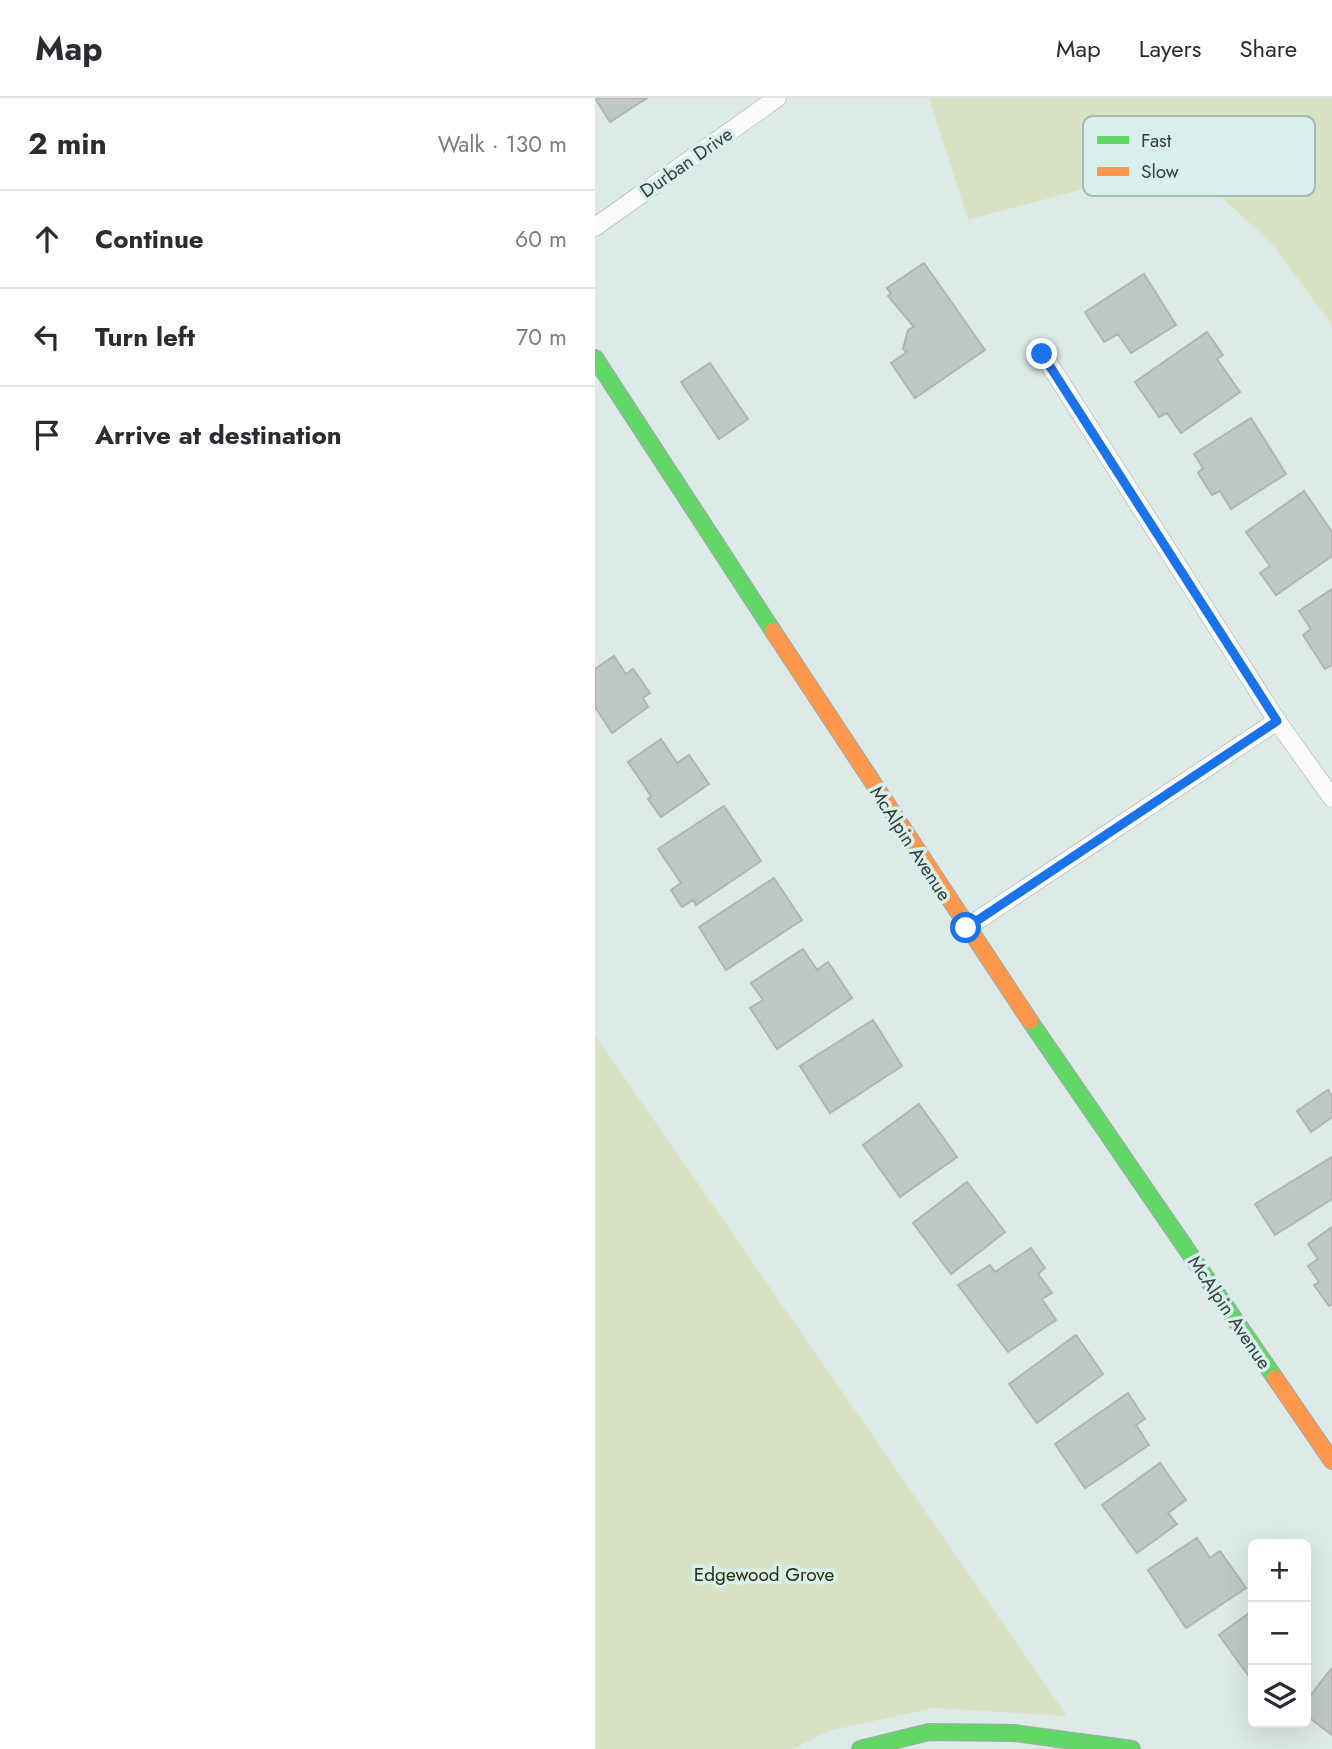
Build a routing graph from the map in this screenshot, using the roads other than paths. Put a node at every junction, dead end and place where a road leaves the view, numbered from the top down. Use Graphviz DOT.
graph roads {
  1 [pos="777,98"];
  2 [pos="595,227"];
  3 [pos="1042,354"];
  4 [pos="595,358"];
  5 [pos="1277,721"];
  6 [pos="1332,798"];
  7 [pos="966,928"];
  8 [pos="1332,1461"];
  9 [pos="860,1749"];
  10 [pos="1132,1749"];
  1 -- 2 [label="lane, Durban Drive"];
  3 -- 5 [label="lane"];
  4 -- 7 [label="street, McAlpin Avenue"];
  5 -- 6 [label="lane"];
  5 -- 7 [label="lane"];
  7 -- 8 [label="street, McAlpin Avenue"];
  9 -- 10 [label="street"];
}
